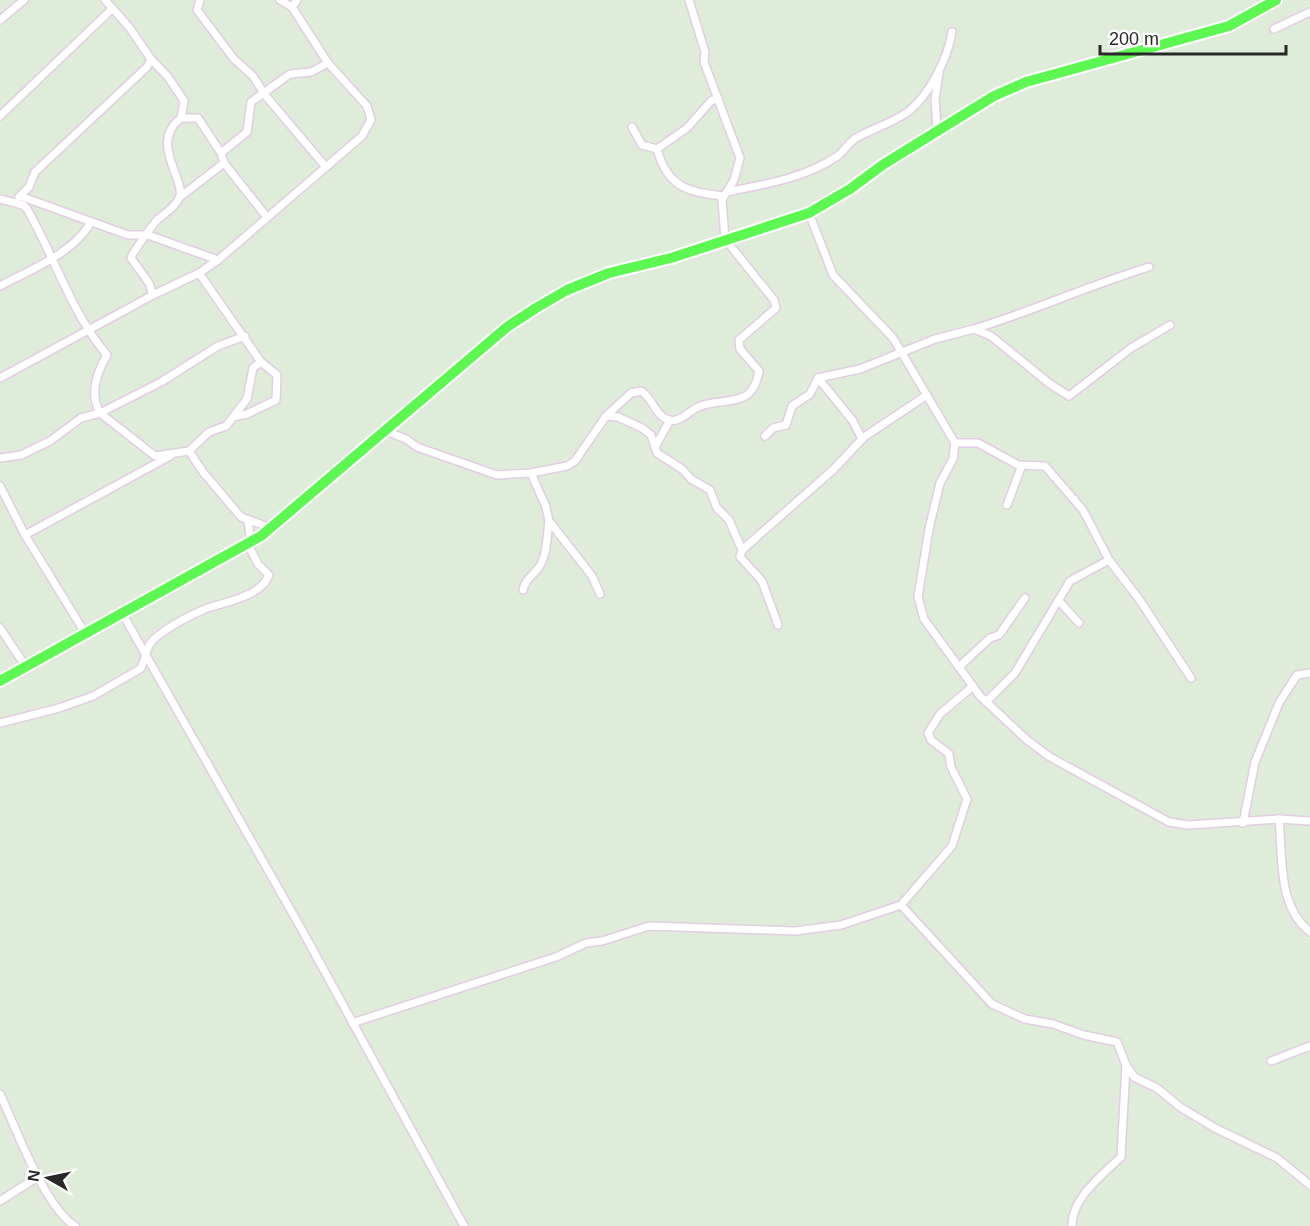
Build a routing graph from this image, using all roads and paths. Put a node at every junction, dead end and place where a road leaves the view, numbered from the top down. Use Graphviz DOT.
graph roads {
  1 [pos="24,0"];
  2 [pos="105,0"];
  3 [pos="200,0"];
  4 [pos="280,0"];
  5 [pos="297,0"];
  6 [pos="689,0"];
  7 [pos="1276,0"];
  8 [pos="292,7"];
  9 [pos="112,9"];
  10 [pos="1310,12"];
  11 [pos="0,20"];
  12 [pos="1274,29"];
  13 [pos="952,32"];
  14 [pos="151,59"];
  15 [pos="328,63"];
  16 [pos="940,71"];
  17 [pos="265,95"];
  18 [pos="718,98"];
  19 [pos="184,101"];
  20 [pos="0,116"];
  21 [pos="181,118"];
  22 [pos="198,118"];
  23 [pos="632,127"];
  24 [pos="937,130"];
  25 [pos="657,149"];
  26 [pos="220,153"];
  27 [pos="225,163"];
  28 [pos="326,166"];
  29 [pos="726,194"];
  30 [pos="20,196"];
  31 [pos="180,197"];
  32 [pos="0,199"];
  33 [pos="12,203"];
  34 [pos="23,205"];
  35 [pos="809,213"];
  36 [pos="266,216"];
  37 [pos="91,222"];
  38 [pos="148,235"];
  39 [pos="725,239"];
  40 [pos="51,260"];
  41 [pos="218,260"];
  42 [pos="1149,267"];
  43 [pos="199,273"];
  44 [pos="0,285"];
  45 [pos="153,295"];
  46 [pos="1170,325"];
  47 [pos="974,329"];
  48 [pos="87,331"];
  49 [pos="244,336"];
  50 [pos="903,353"];
  51 [pos="261,362"];
  52 [pos="0,378"];
  53 [pos="818,378"];
  54 [pos="927,395"];
  55 [pos="100,413"];
  56 [pos="606,416"];
  57 [pos="232,417"];
  58 [pos="670,420"];
  59 [pos="386,431"];
  60 [pos="765,436"];
  61 [pos="862,439"];
  62 [pos="955,443"];
  63 [pos="655,447"];
  64 [pos="179,451"];
  65 [pos="189,451"];
  66 [pos="0,458"];
  67 [pos="1022,465"];
  68 [pos="531,473"];
  69 [pos="0,486"];
  70 [pos="1007,505"];
  71 [pos="248,521"];
  72 [pos="549,521"];
  73 [pos="271,528"];
  74 [pos="25,535"];
  75 [pos="250,543"];
  76 [pos="742,550"];
  77 [pos="1109,560"];
  78 [pos="523,590"];
  79 [pos="600,594"];
  80 [pos="1024,598"];
  81 [pos="1059,601"];
  82 [pos="122,613"];
  83 [pos="1079,623"];
  84 [pos="778,625"];
  85 [pos="0,628"];
  86 [pos="85,633"];
  87 [pos="145,651"];
  88 [pos="26,667"];
  89 [pos="959,667"];
  90 [pos="1310,673"];
  91 [pos="1191,678"];
  92 [pos="0,681"];
  93 [pos="972,686"];
  94 [pos="986,702"];
  95 [pos="0,723"];
  96 [pos="1279,819"];
  97 [pos="1310,821"];
  98 [pos="1243,823"];
  99 [pos="901,904"];
  100 [pos="1310,932"];
  101 [pos="352,1023"];
  102 [pos="1310,1046"];
  103 [pos="1271,1061"];
  104 [pos="1126,1065"];
  105 [pos="0,1094"];
  106 [pos="39,1176"];
  107 [pos="1310,1185"];
  108 [pos="0,1201"];
  109 [pos="75,1226"];
  110 [pos="464,1226"];
  111 [pos="1072,1226"];
  1 -- 11 [label="street"];
  2 -- 9 [label="street"];
  3 -- 17 [label="street"];
  4 -- 8 [label="street"];
  5 -- 8 [label="street"];
  6 -- 18 [label="street"];
  7 -- 24 [label="main road"];
  8 -- 15 [label="street"];
  9 -- 14 [label="street"];
  9 -- 20 [label="street"];
  10 -- 12 [label="street"];
  13 -- 16 [label="street"];
  14 -- 19 [label="street"];
  14 -- 30 [label="street"];
  15 -- 17 [label="street"];
  15 -- 28 [label="street"];
  16 -- 24 [label="street"];
  16 -- 29 [label="street"];
  17 -- 26 [label="street"];
  17 -- 28 [label="street"];
  18 -- 25 [label="street"];
  18 -- 29 [label="street"];
  19 -- 21 [label="street"];
  19 -- 22 [label="street"];
  21 -- 22 [label="street"];
  21 -- 31 [label="street"];
  22 -- 26 [label="street"];
  23 -- 25 [label="street"];
  24 -- 35 [label="main road"];
  25 -- 29 [label="street"];
  26 -- 27 [label="street"];
  27 -- 31 [label="street"];
  27 -- 36 [label="street"];
  28 -- 36 [label="street"];
  29 -- 39 [label="street"];
  30 -- 33 [label="street"];
  30 -- 34 [label="street"];
  30 -- 37 [label="street"];
  31 -- 38 [label="street"];
  32 -- 33 [label="street"];
  33 -- 34 [label="street"];
  34 -- 40 [label="street"];
  35 -- 39 [label="main road"];
  35 -- 50 [label="street"];
  36 -- 41 [label="street"];
  37 -- 38 [label="street"];
  37 -- 40 [label="street"];
  38 -- 41 [label="street"];
  38 -- 45 [label="street"];
  39 -- 58 [label="street"];
  39 -- 59 [label="main road"];
  40 -- 44 [label="street"];
  40 -- 48 [label="street"];
  41 -- 43 [label="street"];
  42 -- 47 [label="street"];
  43 -- 45 [label="street"];
  43 -- 49 [label="street"];
  45 -- 48 [label="street"];
  46 -- 47 [label="street"];
  47 -- 50 [label="street"];
  48 -- 52 [label="street"];
  48 -- 55 [label="street"];
  49 -- 51 [label="street"];
  49 -- 55 [label="street"];
  50 -- 53 [label="street"];
  50 -- 54 [label="street"];
  51 -- 57 [label="street"];
  51 -- 57 [label="street"];
  53 -- 60 [label="street"];
  53 -- 61 [label="street"];
  54 -- 61 [label="street"];
  54 -- 62 [label="street"];
  55 -- 64 [label="street"];
  55 -- 66 [label="street"];
  56 -- 58 [label="street"];
  56 -- 63 [label="street"];
  56 -- 68 [label="street"];
  57 -- 65 [label="street"];
  58 -- 63 [label="street"];
  59 -- 68 [label="street"];
  59 -- 73 [label="main road"];
  61 -- 76 [label="street"];
  62 -- 67 [label="street"];
  62 -- 89 [label="street"];
  63 -- 76 [label="street"];
  64 -- 65 [label="street"];
  64 -- 74 [label="street"];
  65 -- 71 [label="street"];
  67 -- 70 [label="street"];
  67 -- 77 [label="street"];
  68 -- 72 [label="street"];
  69 -- 74 [label="street"];
  71 -- 73 [label="street"];
  71 -- 75 [label="street"];
  72 -- 78 [label="street"];
  72 -- 79 [label="street"];
  73 -- 75 [label="main road"];
  74 -- 86 [label="street"];
  75 -- 82 [label="main road"];
  75 -- 87 [label="street"];
  76 -- 84 [label="street"];
  77 -- 81 [label="street"];
  77 -- 91 [label="street"];
  80 -- 89 [label="street"];
  81 -- 83 [label="street"];
  81 -- 94 [label="street"];
  82 -- 86 [label="main road"];
  82 -- 87 [label="street"];
  85 -- 88 [label="street"];
  86 -- 88 [label="main road"];
  87 -- 95 [label="street"];
  87 -- 101 [label="street"];
  88 -- 92 [label="main road"];
  89 -- 93 [label="street"];
  90 -- 98 [label="street"];
  93 -- 94 [label="street"];
  93 -- 99 [label="street"];
  94 -- 98 [label="street"];
  96 -- 97 [label="street"];
  96 -- 98 [label="street"];
  96 -- 100 [label="street"];
  99 -- 101 [label="street"];
  99 -- 104 [label="street"];
  101 -- 110 [label="street"];
  102 -- 103 [label="street"];
  104 -- 107 [label="street"];
  104 -- 111 [label="street"];
  105 -- 106 [label="street"];
  106 -- 108 [label="street"];
  106 -- 109 [label="street"];
}
